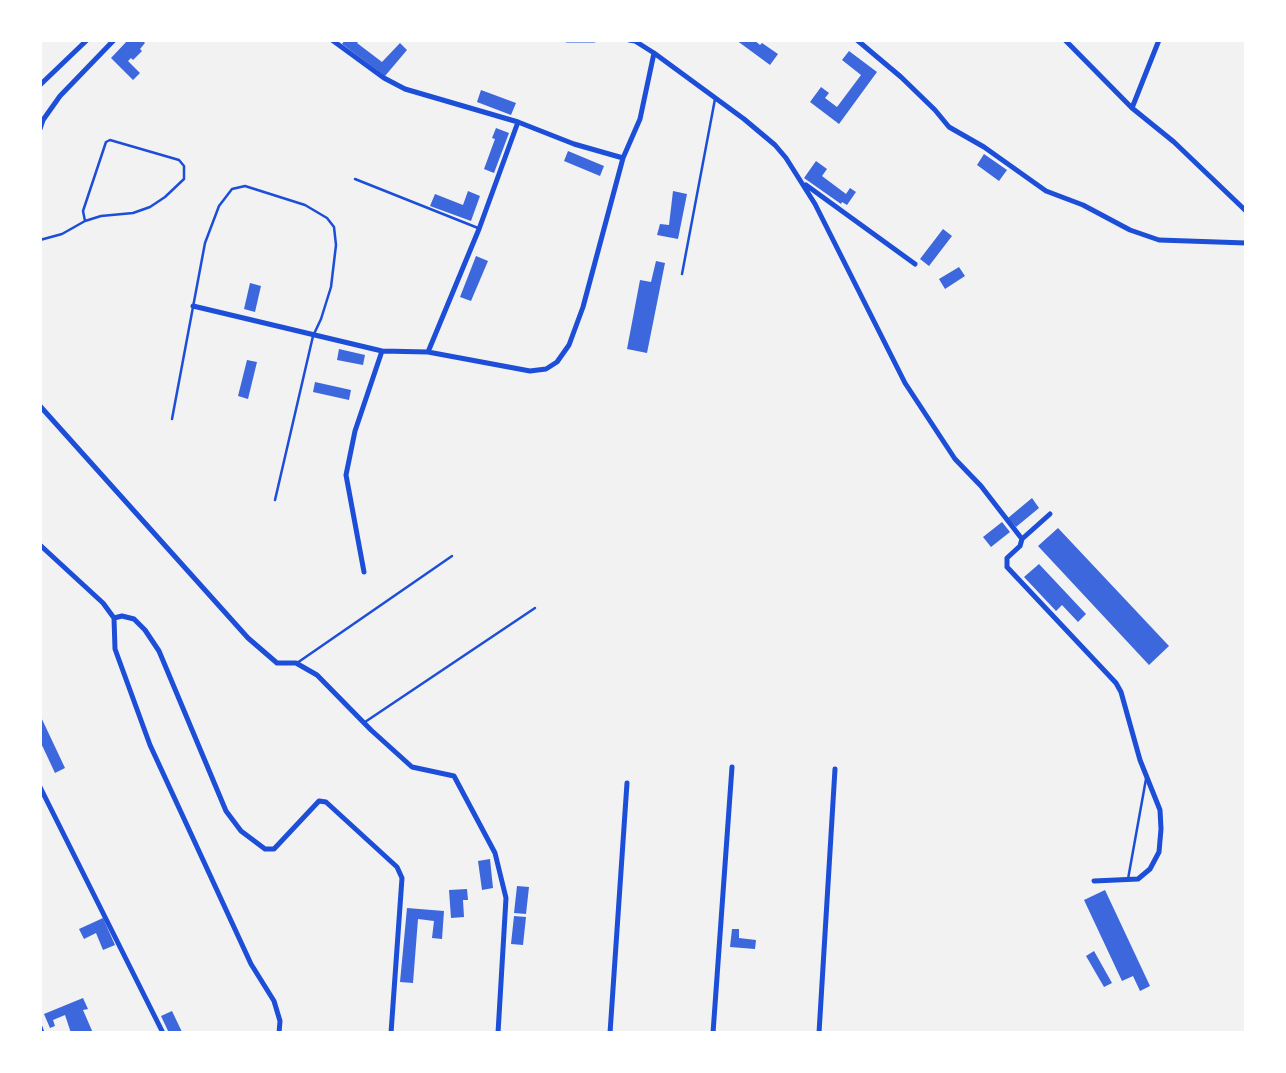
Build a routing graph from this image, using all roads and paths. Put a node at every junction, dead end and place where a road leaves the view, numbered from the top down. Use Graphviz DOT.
graph roads {
  1 [pos="87,40"];
  2 [pos="114,40"];
  3 [pos="332,40"];
  4 [pos="567,40"];
  5 [pos="594,40"];
  6 [pos="634,40"];
  7 [pos="857,40"];
  8 [pos="1065,40"];
  9 [pos="1159,40"];
  10 [pos="654,53"];
  11 [pos="40,85"];
  12 [pos="715,98"];
  13 [pos="1132,108"];
  14 [pos="518,122"];
  15 [pos="40,129"];
  16 [pos="623,158"];
  17 [pos="355,179"];
  18 [pos="804,184"];
  19 [pos="1246,211"];
  20 [pos="85,221"];
  21 [pos="480,229"];
  22 [pos="40,240"];
  23 [pos="1246,243"];
  24 [pos="915,264"];
  25 [pos="682,274"];
  26 [pos="193,306"];
  27 [pos="313,336"];
  28 [pos="382,351"];
  29 [pos="428,352"];
  30 [pos="40,406"];
  31 [pos="172,420"];
  32 [pos="275,500"];
  33 [pos="1050,514"];
  34 [pos="1022,539"];
  35 [pos="40,545"];
  36 [pos="452,556"];
  37 [pos="364,572"];
  38 [pos="535,608"];
  39 [pos="114,618"];
  40 [pos="296,663"];
  41 [pos="364,723"];
  42 [pos="732,767"];
  43 [pos="835,770"];
  44 [pos="1146,776"];
  45 [pos="627,782"];
  46 [pos="40,787"];
  47 [pos="1094,881"];
  48 [pos="1128,881"];
  49 [pos="163,1033"];
  50 [pos="280,1033"];
  51 [pos="390,1033"];
  52 [pos="498,1033"];
  53 [pos="610,1033"];
  54 [pos="714,1033"];
  55 [pos="819,1033"];
  1 -- 11 [label="street"];
  2 -- 15 [label="street"];
  3 -- 14 [label="street"];
  4 -- 5 [label="street"];
  6 -- 10 [label="street"];
  7 -- 23 [label="street"];
  8 -- 13 [label="street"];
  9 -- 13 [label="street"];
  10 -- 12 [label="street"];
  10 -- 16 [label="street"];
  12 -- 18 [label="street"];
  12 -- 25 [label="lane"];
  13 -- 19 [label="street"];
  14 -- 16 [label="street"];
  14 -- 21 [label="street"];
  16 -- 29 [label="street"];
  17 -- 21 [label="lane"];
  18 -- 24 [label="street"];
  18 -- 34 [label="street"];
  20 -- 20 [label="lane"];
  20 -- 22 [label="lane"];
  21 -- 29 [label="street"];
  26 -- 27 [label="street"];
  26 -- 27 [label="lane"];
  26 -- 31 [label="lane"];
  27 -- 28 [label="street"];
  27 -- 32 [label="lane"];
  28 -- 29 [label="street"];
  28 -- 37 [label="street"];
  30 -- 40 [label="street"];
  33 -- 34 [label="street"];
  34 -- 44 [label="street"];
  35 -- 39 [label="street"];
  36 -- 40 [label="lane"];
  38 -- 41 [label="lane"];
  39 -- 50 [label="street"];
  39 -- 51 [label="street"];
  40 -- 41 [label="street"];
  41 -- 52 [label="street"];
  42 -- 54 [label="street"];
  43 -- 55 [label="street"];
  44 -- 48 [label="lane"];
  44 -- 48 [label="street"];
  45 -- 53 [label="street"];
  46 -- 49 [label="street"];
  47 -- 48 [label="street"];
}
